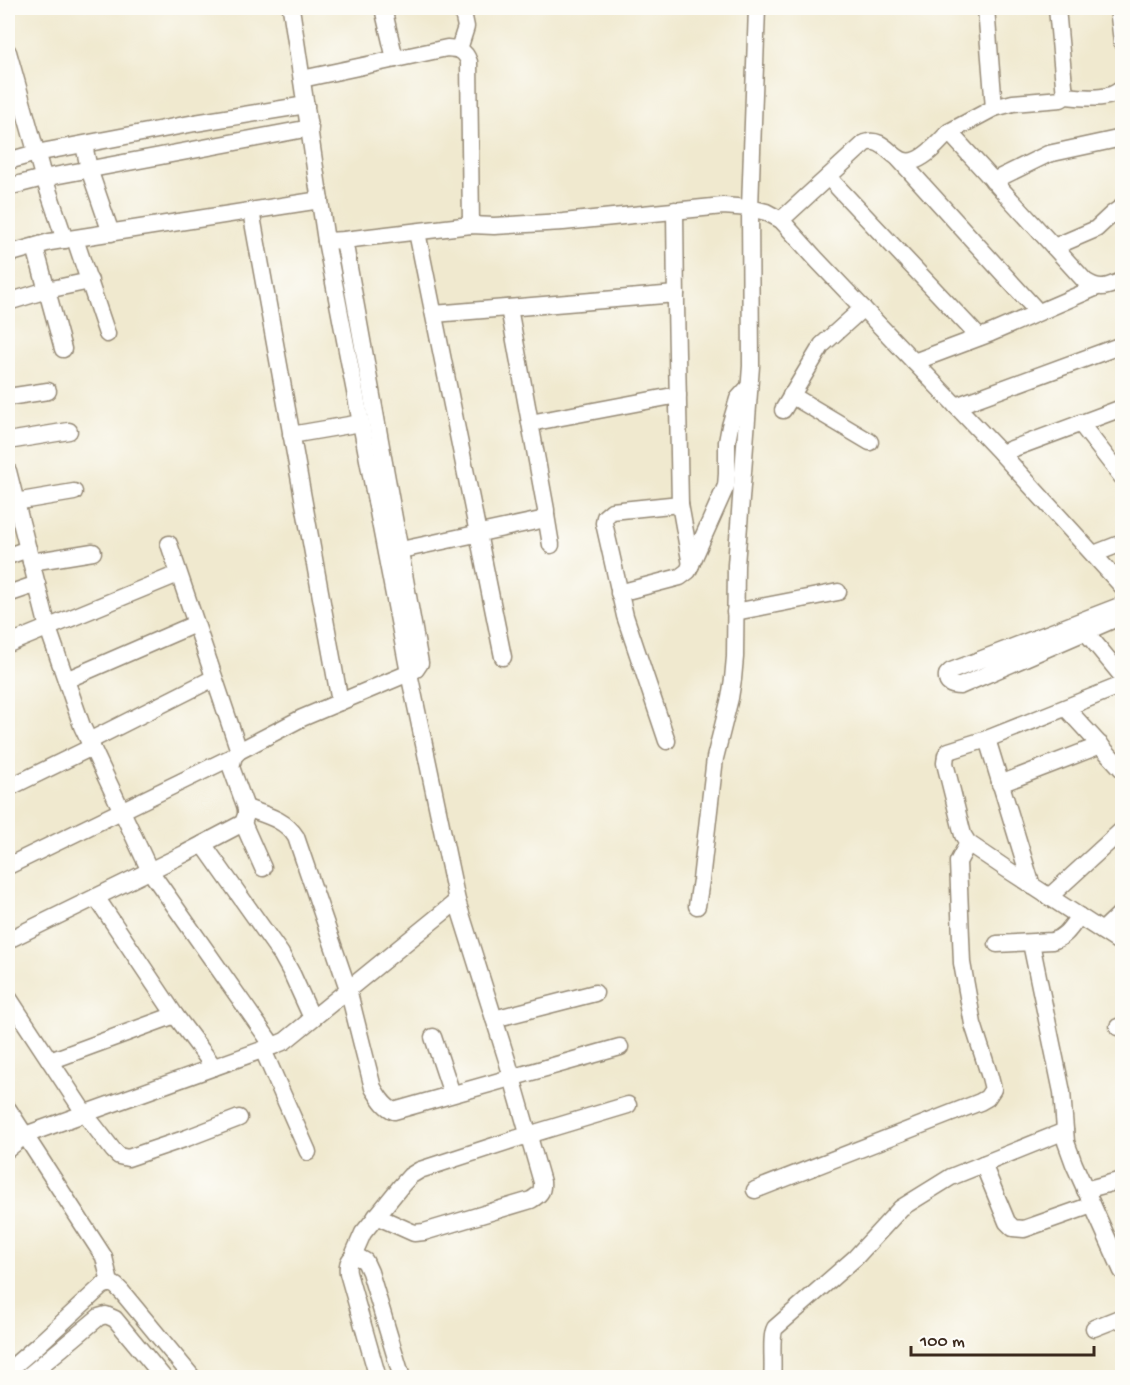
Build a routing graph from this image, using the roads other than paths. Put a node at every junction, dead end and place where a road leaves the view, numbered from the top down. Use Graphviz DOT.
graph roads {
  1 [pos="291,8"];
  2 [pos="383,8"];
  3 [pos="462,8"];
  4 [pos="757,8"];
  5 [pos="986,8"];
  6 [pos="1057,8"];
  7 [pos="1118,8"];
  8 [pos="1122,42"];
  9 [pos="459,49"];
  10 [pos="8,52"];
  11 [pos="394,59"];
  12 [pos="302,79"];
  13 [pos="1122,90"];
  14 [pos="1065,96"];
  15 [pos="306,105"];
  16 [pos="994,108"];
  17 [pos="309,128"];
  18 [pos="950,132"];
  19 [pos="1122,138"];
  20 [pos="86,156"];
  21 [pos="899,159"];
  22 [pos="8,161"];
  23 [pos="40,165"];
  24 [pos="828,177"];
  25 [pos="993,181"];
  26 [pos="8,187"];
  27 [pos="320,200"];
  28 [pos="1122,207"];
  29 [pos="750,208"];
  30 [pos="675,210"];
  31 [pos="251,212"];
  32 [pos="782,220"];
  33 [pos="471,225"];
  34 [pos="417,232"];
  35 [pos="111,233"];
  36 [pos="70,239"];
  37 [pos="344,240"];
  38 [pos="326,241"];
  39 [pos="35,246"];
  40 [pos="1054,247"];
  41 [pos="8,254"];
  42 [pos="90,281"];
  43 [pos="1122,281"];
  44 [pos="1095,288"];
  45 [pos="47,290"];
  46 [pos="675,294"];
  47 [pos="8,302"];
  48 [pos="509,308"];
  49 [pos="863,308"];
  50 [pos="1038,312"];
  51 [pos="434,314"];
  52 [pos="107,334"];
  53 [pos="979,337"];
  54 [pos="1122,345"];
  55 [pos="63,349"];
  56 [pos="914,362"];
  57 [pos="360,375"];
  58 [pos="749,386"];
  59 [pos="48,391"];
  60 [pos="678,395"];
  61 [pos="8,397"];
  62 [pos="956,406"];
  63 [pos="1122,408"];
  64 [pos="361,423"];
  65 [pos="530,423"];
  66 [pos="1080,423"];
  67 [pos="69,431"];
  68 [pos="291,435"];
  69 [pos="8,441"];
  70 [pos="870,442"];
  71 [pos="1001,453"];
  72 [pos="8,471"];
  73 [pos="1122,477"];
  74 [pos="74,492"];
  75 [pos="11,494"];
  76 [pos="680,504"];
  77 [pos="546,515"];
  78 [pos="478,534"];
  79 [pos="1122,543"];
  80 [pos="169,544"];
  81 [pos="551,545"];
  82 [pos="401,550"];
  83 [pos="93,552"];
  84 [pos="1094,554"];
  85 [pos="8,556"];
  86 [pos="29,556"];
  87 [pos="691,565"];
  88 [pos="178,574"];
  89 [pos="37,584"];
  90 [pos="1122,586"];
  91 [pos="838,592"];
  92 [pos="620,593"];
  93 [pos="8,594"];
  94 [pos="1122,604"];
  95 [pos="735,612"];
  96 [pos="1122,616"];
  97 [pos="195,624"];
  98 [pos="1082,627"];
  99 [pos="48,628"];
  100 [pos="8,644"];
  101 [pos="503,657"];
  102 [pos="409,673"];
  103 [pos="1122,675"];
  104 [pos="214,678"];
  105 [pos="66,680"];
  106 [pos="1122,685"];
  107 [pos="340,702"];
  108 [pos="1066,708"];
  109 [pos="987,739"];
  110 [pos="667,741"];
  111 [pos="91,744"];
  112 [pos="1101,745"];
  113 [pos="237,754"];
  114 [pos="1122,769"];
  115 [pos="1000,784"];
  116 [pos="8,788"];
  117 [pos="122,811"];
  118 [pos="244,815"];
  119 [pos="1122,830"];
  120 [pos="968,843"];
  121 [pos="203,844"];
  122 [pos="8,866"];
  123 [pos="263,868"];
  124 [pos="150,871"];
  125 [pos="1032,886"];
  126 [pos="96,897"];
  127 [pos="1049,897"];
  128 [pos="457,901"];
  129 [pos="697,906"];
  130 [pos="1122,912"];
  131 [pos="1079,916"];
  132 [pos="1102,931"];
  133 [pos="8,940"];
  134 [pos="1031,943"];
  135 [pos="998,944"];
  136 [pos="1122,944"];
  137 [pos="348,989"];
  138 [pos="596,993"];
  139 [pos="8,998"];
  140 [pos="175,1015"];
  141 [pos="312,1018"];
  142 [pos="494,1019"];
  143 [pos="433,1036"];
  144 [pos="620,1047"];
  145 [pos="268,1048"];
  146 [pos="50,1062"];
  147 [pos="214,1066"];
  148 [pos="512,1077"];
  149 [pos="452,1094"];
  150 [pos="628,1105"];
  151 [pos="8,1109"];
  152 [pos="85,1114"];
  153 [pos="239,1118"];
  154 [pos="1065,1131"];
  155 [pos="529,1135"];
  156 [pos="25,1136"];
  157 [pos="8,1149"];
  158 [pos="308,1152"];
  159 [pos="983,1164"];
  160 [pos="1122,1180"];
  161 [pos="755,1190"];
  162 [pos="1089,1197"];
  163 [pos="376,1216"];
  164 [pos="352,1257"];
  165 [pos="1122,1271"];
  166 [pos="110,1283"];
  167 [pos="1122,1317"];
  168 [pos="1094,1328"];
  169 [pos="38,1345"];
  170 [pos="49,1358"];
  171 [pos="8,1371"];
  172 [pos="26,1377"];
  173 [pos="164,1377"];
  174 [pos="193,1377"];
  175 [pos="378,1377"];
  176 [pos="402,1377"];
  177 [pos="772,1377"];
  1 -- 12 [label="street"];
  2 -- 11 [label="street"];
  3 -- 9 [label="street"];
  4 -- 29 [label="street"];
  5 -- 16 [label="street"];
  6 -- 14 [label="street"];
  7 -- 8 [label="street"];
  9 -- 11 [label="street"];
  9 -- 33 [label="street"];
  10 -- 23 [label="street"];
  11 -- 12 [label="street"];
  12 -- 15 [label="street"];
  13 -- 14 [label="street"];
  14 -- 16 [label="street"];
  15 -- 17 [label="street"];
  15 -- 20 [label="street"];
  16 -- 18 [label="street"];
  17 -- 20 [label="street"];
  17 -- 27 [label="street"];
  18 -- 21 [label="street"];
  18 -- 25 [label="street"];
  19 -- 25 [label="street"];
  20 -- 23 [label="street"];
  20 -- 23 [label="street"];
  20 -- 35 [label="street"];
  21 -- 24 [label="street"];
  21 -- 50 [label="street"];
  22 -- 23 [label="street"];
  23 -- 26 [label="street"];
  23 -- 36 [label="street"];
  24 -- 32 [label="street"];
  24 -- 53 [label="street"];
  25 -- 40 [label="street"];
  27 -- 31 [label="street"];
  27 -- 38 [label="street"];
  28 -- 40 [label="street"];
  29 -- 30 [label="street"];
  29 -- 32 [label="street"];
  29 -- 58 [label="street"];
  30 -- 33 [label="street"];
  30 -- 46 [label="street"];
  31 -- 35 [label="street"];
  31 -- 68 [label="street"];
  32 -- 49 [label="street"];
  33 -- 34 [label="street"];
  34 -- 37 [label="street"];
  34 -- 51 [label="street"];
  35 -- 36 [label="street"];
  36 -- 39 [label="street"];
  36 -- 42 [label="street"];
  37 -- 38 [label="street"];
  37 -- 57 [label="street"];
  38 -- 57 [label="street"];
  39 -- 41 [label="street"];
  39 -- 45 [label="street"];
  40 -- 44 [label="street"];
  42 -- 45 [label="street"];
  42 -- 52 [label="street"];
  43 -- 44 [label="street"];
  44 -- 50 [label="street"];
  45 -- 47 [label="street"];
  45 -- 55 [label="street"];
  46 -- 48 [label="street"];
  46 -- 60 [label="street"];
  48 -- 51 [label="street"];
  48 -- 65 [label="street"];
  49 -- 56 [label="street"];
  49 -- 70 [label="street"];
  50 -- 53 [label="street"];
  51 -- 78 [label="street"];
  53 -- 56 [label="street"];
  54 -- 62 [label="street"];
  56 -- 62 [label="street"];
  57 -- 64 [label="street"];
  57 -- 82 [label="street"];
  58 -- 87 [label="street"];
  58 -- 95 [label="street"];
  59 -- 61 [label="street"];
  60 -- 65 [label="street"];
  60 -- 76 [label="street"];
  62 -- 71 [label="street"];
  63 -- 66 [label="street"];
  64 -- 68 [label="street"];
  64 -- 102 [label="street"];
  65 -- 77 [label="street"];
  66 -- 71 [label="street"];
  66 -- 73 [label="street"];
  67 -- 69 [label="street"];
  68 -- 107 [label="street"];
  71 -- 84 [label="street"];
  72 -- 75 [label="street"];
  74 -- 75 [label="street"];
  75 -- 86 [label="street"];
  76 -- 87 [label="street"];
  76 -- 92 [label="street"];
  77 -- 78 [label="street"];
  77 -- 81 [label="street"];
  78 -- 82 [label="street"];
  78 -- 101 [label="street"];
  79 -- 84 [label="street"];
  80 -- 88 [label="street"];
  82 -- 102 [label="street"];
  83 -- 86 [label="street"];
  84 -- 90 [label="street"];
  85 -- 86 [label="street"];
  86 -- 89 [label="street"];
  87 -- 92 [label="street"];
  88 -- 97 [label="street"];
  88 -- 99 [label="street"];
  89 -- 93 [label="street"];
  89 -- 99 [label="street"];
  91 -- 95 [label="street"];
  92 -- 110 [label="street"];
  94 -- 98 [label="street"];
  95 -- 129 [label="street"];
  96 -- 98 [label="street"];
  97 -- 104 [label="street"];
  97 -- 105 [label="street"];
  98 -- 98 [label="street"];
  98 -- 103 [label="street"];
  99 -- 100 [label="street"];
  99 -- 105 [label="street"];
  102 -- 107 [label="street"];
  102 -- 128 [label="street"];
  104 -- 111 [label="street"];
  104 -- 113 [label="street"];
  105 -- 111 [label="street"];
  106 -- 108 [label="street"];
  107 -- 113 [label="street"];
  108 -- 109 [label="street"];
  108 -- 112 [label="street"];
  109 -- 115 [label="street"];
  109 -- 120 [label="street"];
  111 -- 116 [label="street"];
  111 -- 117 [label="street"];
  112 -- 114 [label="street"];
  112 -- 115 [label="street"];
  113 -- 117 [label="street"];
  113 -- 118 [label="street"];
  115 -- 125 [label="street"];
  117 -- 122 [label="street"];
  117 -- 124 [label="street"];
  118 -- 121 [label="street"];
  118 -- 123 [label="street"];
  118 -- 137 [label="street"];
  119 -- 127 [label="street"];
  120 -- 125 [label="street"];
  120 -- 161 [label="street"];
  121 -- 124 [label="street"];
  121 -- 141 [label="street"];
  124 -- 126 [label="street"];
  124 -- 145 [label="street"];
  125 -- 127 [label="street"];
  126 -- 133 [label="street"];
  126 -- 140 [label="street"];
  127 -- 131 [label="street"];
  128 -- 137 [label="street"];
  128 -- 142 [label="street"];
  130 -- 132 [label="street"];
  131 -- 132 [label="street"];
  131 -- 134 [label="street"];
  132 -- 136 [label="street"];
  134 -- 135 [label="street"];
  134 -- 154 [label="street"];
  137 -- 141 [label="street"];
  137 -- 149 [label="street"];
  138 -- 142 [label="street"];
  139 -- 146 [label="street"];
  140 -- 146 [label="street"];
  140 -- 147 [label="street"];
  141 -- 145 [label="street"];
  142 -- 148 [label="street"];
  143 -- 149 [label="street"];
  144 -- 148 [label="street"];
  145 -- 147 [label="street"];
  145 -- 158 [label="street"];
  146 -- 152 [label="street"];
  147 -- 152 [label="street"];
  148 -- 149 [label="street"];
  148 -- 155 [label="street"];
  150 -- 155 [label="street"];
  151 -- 156 [label="street"];
  152 -- 153 [label="street"];
  152 -- 156 [label="street"];
  154 -- 159 [label="street"];
  154 -- 162 [label="street"];
  155 -- 163 [label="street"];
  155 -- 163 [label="street"];
  156 -- 157 [label="street"];
  156 -- 166 [label="street"];
  159 -- 162 [label="street"];
  159 -- 177 [label="street"];
  160 -- 162 [label="street"];
  162 -- 165 [label="street"];
  163 -- 164 [label="street"];
  164 -- 175 [label="street"];
  164 -- 176 [label="street"];
  166 -- 169 [label="street"];
  166 -- 174 [label="street"];
  167 -- 168 [label="street"];
  169 -- 170 [label="street"];
  169 -- 171 [label="street"];
  170 -- 172 [label="street"];
  170 -- 173 [label="street"];
}
